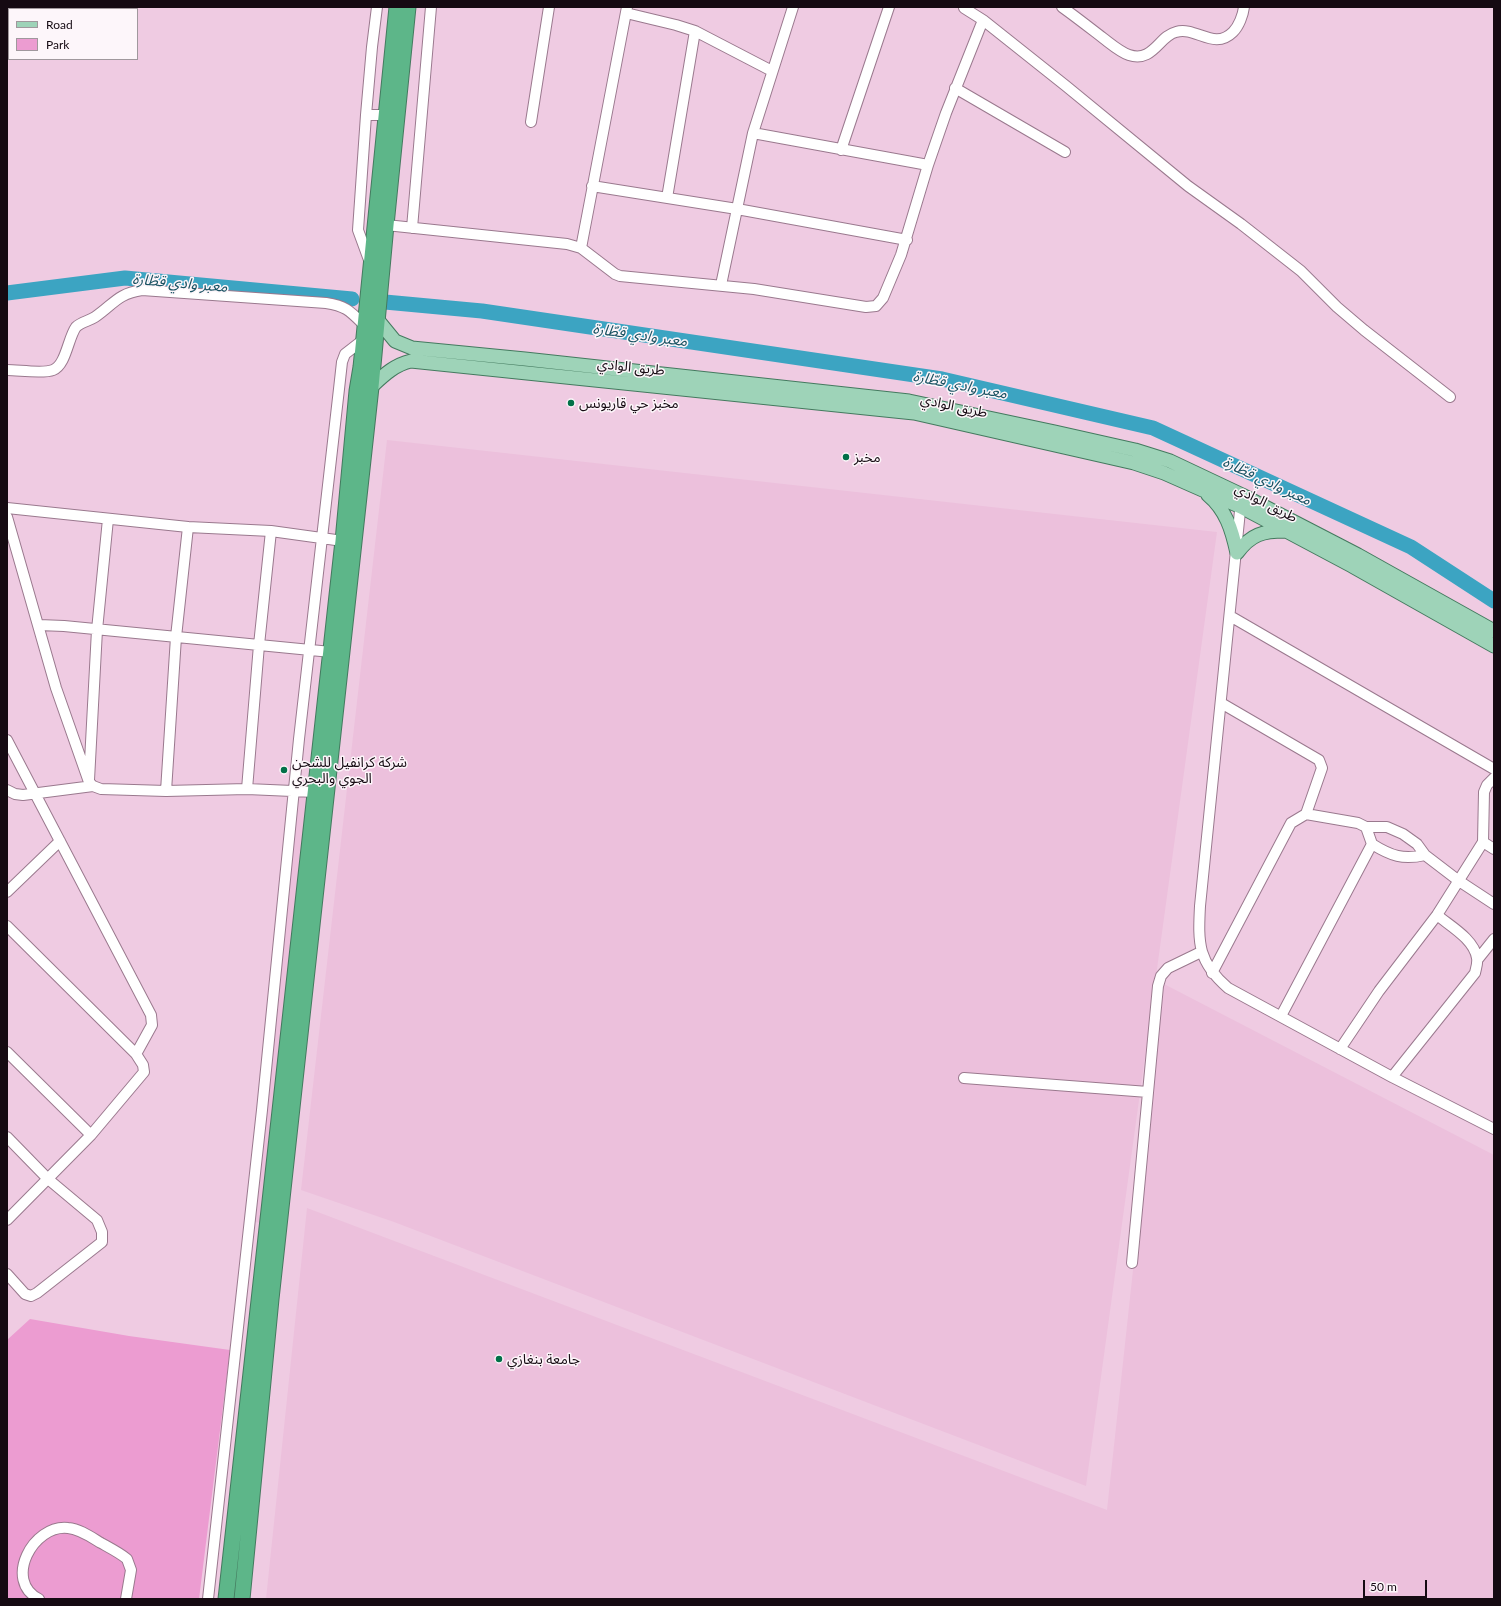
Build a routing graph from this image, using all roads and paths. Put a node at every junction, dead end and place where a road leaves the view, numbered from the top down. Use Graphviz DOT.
graph roads {
  1 [pos="377,7"];
  2 [pos="397,7"];
  3 [pos="408,7"];
  4 [pos="431,7"];
  5 [pos="549,7"];
  6 [pos="793,7"];
  7 [pos="889,7"];
  8 [pos="961,7"];
  9 [pos="1062,7"];
  10 [pos="1244,7"];
  11 [pos="626,10"];
  12 [pos="983,20"];
  13 [pos="696,31"];
  14 [pos="772,71"];
  15 [pos="955,88"];
  16 [pos="366,114"];
  17 [pos="385,115"];
  18 [pos="531,122"];
  19 [pos="753,133"];
  20 [pos="841,150"];
  21 [pos="1065,152"];
  22 [pos="928,166"];
  23 [pos="592,186"];
  24 [pos="667,198"];
  25 [pos="737,209"];
  26 [pos="386,225"];
  27 [pos="412,228"];
  28 [pos="907,240"];
  29 [pos="580,248"];
  30 [pos="371,267"];
  31 [pos="721,285"];
  32 [pos="368,328"];
  33 [pos="412,355"];
  34 [pos="7,370"];
  35 [pos="339,389"];
  36 [pos="364,389"];
  37 [pos="1450,397"];
  38 [pos="886,404"];
  39 [pos="1199,488"];
  40 [pos="1241,501"];
  41 [pos="7,508"];
  42 [pos="7,517"];
  43 [pos="108,519"];
  44 [pos="188,528"];
  45 [pos="272,531"];
  46 [pos="1286,531"];
  47 [pos="321,538"];
  48 [pos="343,541"];
  49 [pos="1237,553"];
  50 [pos="1230,616"];
  51 [pos="39,626"];
  52 [pos="97,630"];
  53 [pos="1494,631"];
  54 [pos="176,637"];
  55 [pos="259,645"];
  56 [pos="1494,646"];
  57 [pos="308,651"];
  58 [pos="331,652"];
  59 [pos="1221,703"];
  60 [pos="7,740"];
  61 [pos="1494,769"];
  62 [pos="1494,778"];
  63 [pos="91,784"];
  64 [pos="247,789"];
  65 [pos="7,790"];
  66 [pos="166,791"];
  67 [pos="294,792"];
  68 [pos="314,792"];
  69 [pos="34,794"];
  70 [pos="1306,814"];
  71 [pos="1366,827"];
  72 [pos="60,841"];
  73 [pos="1483,842"];
  74 [pos="1372,844"];
  75 [pos="1494,849"];
  76 [pos="1426,855"];
  77 [pos="1459,881"];
  78 [pos="7,892"];
  79 [pos="1494,904"];
  80 [pos="1437,915"];
  81 [pos="7,926"];
  82 [pos="1494,939"];
  83 [pos="1201,952"];
  84 [pos="1478,959"];
  85 [pos="1212,973"];
  86 [pos="1281,1016"];
  87 [pos="268,1045"];
  88 [pos="286,1048"];
  89 [pos="1340,1049"];
  90 [pos="7,1052"];
  91 [pos="136,1054"];
  92 [pos="1392,1077"];
  93 [pos="964,1078"];
  94 [pos="1148,1092"];
  95 [pos="1494,1129"];
  96 [pos="91,1135"];
  97 [pos="7,1137"];
  98 [pos="48,1179"];
  99 [pos="7,1220"];
  100 [pos="1132,1263"];
  101 [pos="7,1274"];
  102 [pos="39,1599"];
  103 [pos="126,1599"];
  104 [pos="208,1599"];
  105 [pos="226,1599"];
  106 [pos="242,1599"];
  1 -- 16 [label="street"];
  2 -- 17 [label="highway"];
  3 -- 26 [label="highway"];
  4 -- 27 [label="street"];
  5 -- 18 [label="street"];
  6 -- 14 [label="street"];
  7 -- 20 [label="street"];
  8 -- 12 [label="street"];
  9 -- 10 [label="street"];
  11 -- 13 [label="street"];
  11 -- 23 [label="street"];
  12 -- 15 [label="street"];
  12 -- 37 [label="street"];
  13 -- 14 [label="street"];
  13 -- 24 [label="street"];
  14 -- 19 [label="street"];
  15 -- 21 [label="street"];
  15 -- 22 [label="street"];
  16 -- 17 [label="street"];
  16 -- 30 [label="street"];
  17 -- 30 [label="highway"];
  19 -- 20 [label="street"];
  19 -- 25 [label="street"];
  20 -- 22 [label="street"];
  22 -- 28 [label="street"];
  23 -- 24 [label="street"];
  23 -- 29 [label="street"];
  24 -- 25 [label="street"];
  25 -- 28 [label="street"];
  25 -- 31 [label="street"];
  26 -- 27 [label="street"];
  26 -- 32 [label="highway"];
  27 -- 29 [label="street"];
  28 -- 31 [label="street"];
  29 -- 31 [label="street"];
  30 -- 32 [label="highway"];
  32 -- 33 [label="main road, طريق الوادي"];
  32 -- 34 [label="street"];
  32 -- 35 [label="street"];
  32 -- 36 [label="highway"];
  32 -- 36 [label="highway"];
  33 -- 36 [label="main road, طريق الوادي"];
  33 -- 38 [label="main road, طريق الوادي"];
  35 -- 36 [label="street"];
  35 -- 47 [label="street"];
  36 -- 48 [label="highway"];
  36 -- 106 [label="highway"];
  38 -- 39 [label="main road, طريق الوادي"];
  38 -- 40 [label="main road, طريق الوادي"];
  39 -- 40 [label="main road, طريق الوادي"];
  39 -- 49 [label="main road"];
  40 -- 46 [label="main road, طريق الوادي"];
  40 -- 49 [label="street"];
  40 -- 53 [label="main road, طريق الوادي"];
  41 -- 43 [label="street"];
  42 -- 51 [label="street"];
  43 -- 44 [label="street"];
  43 -- 52 [label="street"];
  44 -- 45 [label="street"];
  44 -- 54 [label="street"];
  45 -- 47 [label="street"];
  45 -- 55 [label="street"];
  46 -- 49 [label="main road"];
  46 -- 56 [label="main road, طريق الوادي"];
  47 -- 48 [label="street"];
  47 -- 57 [label="street"];
  48 -- 58 [label="highway"];
  49 -- 50 [label="street"];
  50 -- 59 [label="street"];
  50 -- 61 [label="street"];
  51 -- 52 [label="street"];
  51 -- 63 [label="street"];
  52 -- 54 [label="street"];
  52 -- 63 [label="street"];
  54 -- 55 [label="street"];
  54 -- 66 [label="street"];
  55 -- 57 [label="street"];
  55 -- 64 [label="street"];
  57 -- 58 [label="street"];
  57 -- 67 [label="street"];
  58 -- 68 [label="highway"];
  59 -- 70 [label="street"];
  59 -- 83 [label="street"];
  60 -- 69 [label="street"];
  62 -- 73 [label="street"];
  63 -- 66 [label="street"];
  63 -- 69 [label="street"];
  64 -- 66 [label="street"];
  64 -- 67 [label="street"];
  65 -- 69 [label="street"];
  67 -- 68 [label="street"];
  67 -- 87 [label="street"];
  68 -- 88 [label="highway"];
  69 -- 72 [label="street"];
  70 -- 71 [label="street"];
  70 -- 85 [label="street"];
  71 -- 74 [label="street"];
  71 -- 76 [label="street"];
  72 -- 78 [label="street"];
  72 -- 91 [label="street"];
  73 -- 75 [label="street"];
  73 -- 77 [label="street"];
  74 -- 76 [label="street"];
  74 -- 86 [label="street"];
  76 -- 77 [label="street"];
  77 -- 79 [label="street"];
  77 -- 80 [label="street"];
  80 -- 84 [label="street"];
  80 -- 89 [label="street"];
  81 -- 91 [label="street"];
  82 -- 84 [label="street"];
  83 -- 85 [label="street"];
  83 -- 94 [label="street"];
  84 -- 92 [label="street"];
  85 -- 86 [label="street"];
  86 -- 89 [label="street"];
  87 -- 88 [label="street"];
  87 -- 104 [label="street"];
  88 -- 105 [label="highway"];
  89 -- 92 [label="street"];
  90 -- 96 [label="street"];
  91 -- 96 [label="street"];
  92 -- 95 [label="street"];
  93 -- 94 [label="street"];
  94 -- 100 [label="street"];
  96 -- 98 [label="street"];
  97 -- 98 [label="street"];
  98 -- 99 [label="street"];
  98 -- 101 [label="street"];
  102 -- 103 [label="street"];
}
